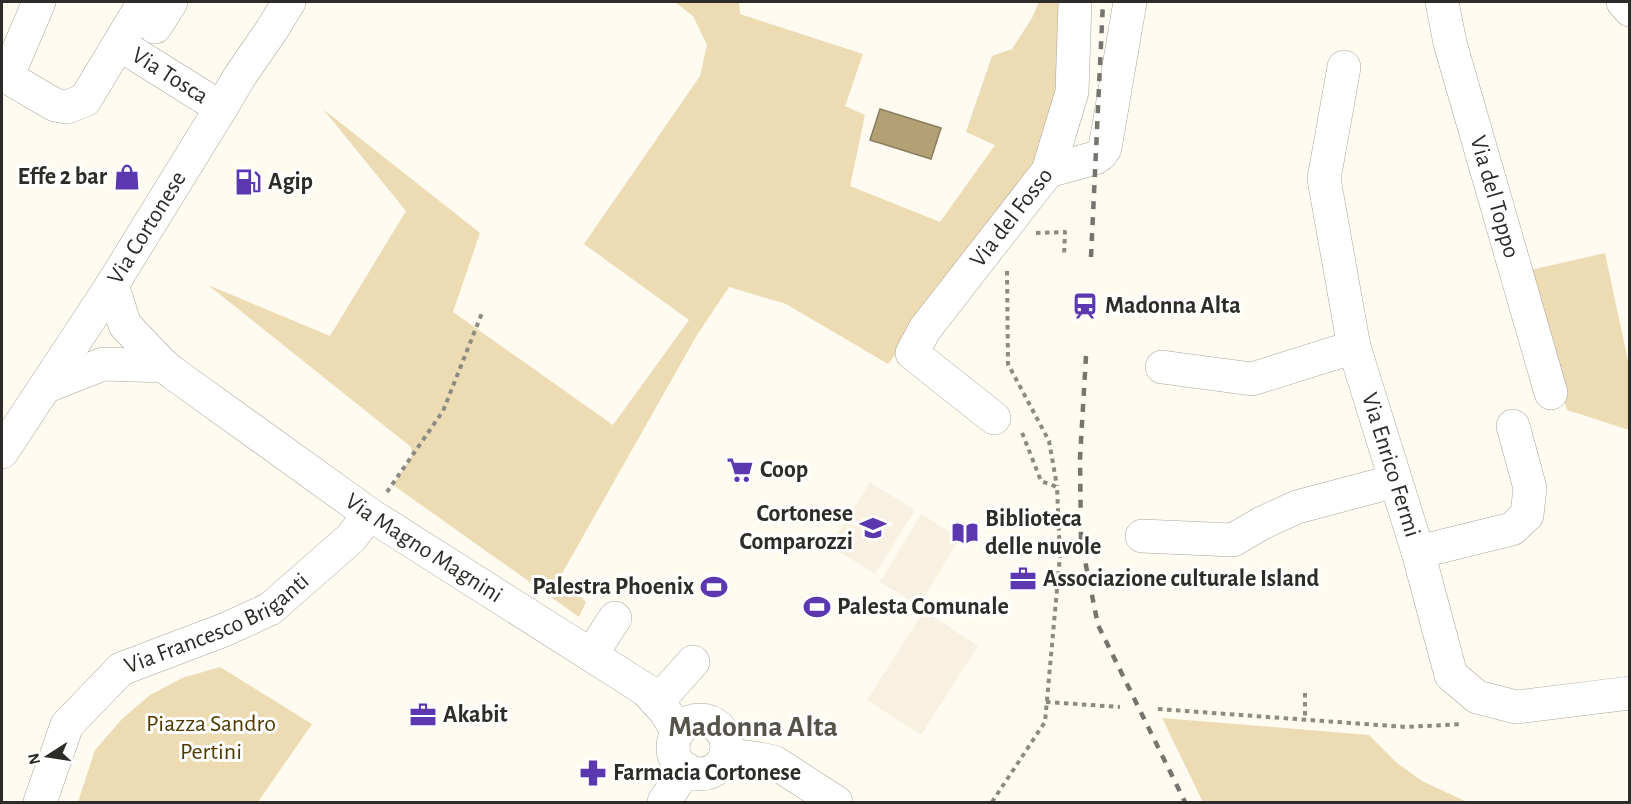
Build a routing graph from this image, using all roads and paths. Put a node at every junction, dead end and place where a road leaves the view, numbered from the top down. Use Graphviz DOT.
graph roads {
  1 [pos="39,2"];
  2 [pos="289,2"];
  3 [pos="1075,2"];
  4 [pos="1130,2"];
  5 [pos="1443,2"];
  6 [pos="1623,2"];
  7 [pos="1629,10"];
  8 [pos="147,23"];
  9 [pos="1344,67"];
  10 [pos="4,81"];
  11 [pos="225,101"];
  12 [pos="1048,171"];
  13 [pos="1007,223"];
  14 [pos="1064,256"];
  15 [pos="1007,269"];
  16 [pos="112,285"];
  17 [pos="482,313"];
  18 [pos="1354,347"];
  19 [pos="164,366"];
  20 [pos="1162,367"];
  21 [pos="45,387"];
  22 [pos="1551,393"];
  23 [pos="994,417"];
  24 [pos="1513,426"];
  25 [pos="2,452"];
  26 [pos="1395,481"];
  27 [pos="1057,487"];
  28 [pos="369,514"];
  29 [pos="1142,536"];
  30 [pos="1418,552"];
  31 [pos="615,618"];
  32 [pos="591,655"];
  33 [pos="693,662"];
  34 [pos="1305,693"];
  35 [pos="1629,693"];
  36 [pos="1492,701"];
  37 [pos="657,702"];
  38 [pos="1047,702"];
  39 [pos="1120,707"];
  40 [pos="1158,709"];
  41 [pos="1305,719"];
  42 [pos="678,732"];
  43 [pos="726,754"];
  44 [pos="686,769"];
  45 [pos="40,802"];
  46 [pos="664,802"];
  47 [pos="836,802"];
  48 [pos="992,802"];
  1 -- 10 [label="street"];
  2 -- 11 [label="street, Via Cortonese"];
  3 -- 12 [label="street"];
  4 -- 12 [label="street, Via del Fosso"];
  5 -- 22 [label="street, Via del Toppo"];
  6 -- 7 [label="street"];
  8 -- 10 [label="street, Via Tosca"];
  8 -- 11 [label="street"];
  9 -- 18 [label="street, Via Enrico Fermi"];
  11 -- 16 [label="street, Via Cortonese"];
  12 -- 13 [label="street, Via del Fosso"];
  13 -- 14 [label="path"];
  13 -- 23 [label="street, Via del Fosso"];
  15 -- 27 [label="path"];
  16 -- 19 [label="street, Via Magno Magnini"];
  16 -- 21 [label="street, Via Cortonese"];
  17 -- 28 [label="path"];
  18 -- 20 [label="street"];
  18 -- 26 [label="street, Via Enrico Fermi"];
  19 -- 21 [label="street"];
  19 -- 28 [label="street, Via Magno Magnini"];
  21 -- 25 [label="street, Via Cortonese"];
  23 -- 27 [label="path"];
  24 -- 30 [label="street"];
  26 -- 29 [label="street"];
  26 -- 30 [label="street, Via Enrico Fermi"];
  27 -- 38 [label="path"];
  28 -- 32 [label="street, Via Magno Magnini"];
  28 -- 45 [label="street, Via Francesco Briganti"];
  30 -- 36 [label="street, Via Enrico Fermi"];
  31 -- 32 [label="street"];
  32 -- 37 [label="street, Via Magno Magnini"];
  33 -- 37 [label="street"];
  34 -- 41 [label="path"];
  35 -- 36 [label="street, Via Enrico Fermi"];
  36 -- 41 [label="path"];
  37 -- 42 [label="street, Via Magno Magnini"];
  38 -- 39 [label="path"];
  38 -- 48 [label="path"];
  40 -- 41 [label="path"];
  42 -- 43 [label="street"];
  42 -- 44 [label="street"];
  43 -- 44 [label="street"];
  43 -- 47 [label="street"];
  44 -- 46 [label="street"];
}
